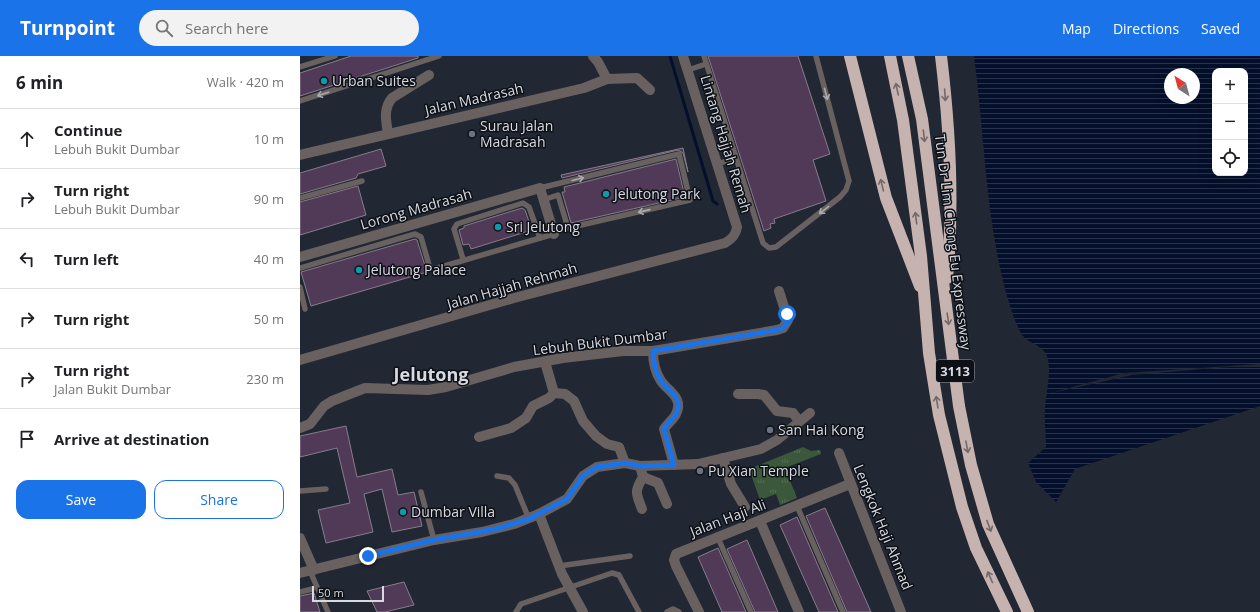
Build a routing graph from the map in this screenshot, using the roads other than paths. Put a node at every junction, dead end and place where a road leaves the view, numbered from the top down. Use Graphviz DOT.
graph roads {
  1 [pos="335,56"];
  2 [pos="439,56"];
  3 [pos="593,56"];
  4 [pos="684,56"];
  5 [pos="704,56"];
  6 [pos="816,56"];
  7 [pos="850,56"];
  8 [pos="890,56"];
  9 [pos="908,56"];
  10 [pos="941,56"];
  11 [pos="706,64"];
  12 [pos="300,67"];
  13 [pos="688,70"];
  14 [pos="429,75"];
  15 [pos="607,79"];
  16 [pos="650,90"];
  17 [pos="300,101"];
  18 [pos="388,133"];
  19 [pos="300,155"];
  20 [pos="736,158"];
  21 [pos="717,164"];
  22 [pos="362,181"];
  23 [pos="540,188"];
  24 [pos="300,198"];
  25 [pos="543,200"];
  26 [pos="554,234"];
  27 [pos="540,238"];
  28 [pos="731,240"];
  29 [pos="322,250"];
  30 [pos="310,254"];
  31 [pos="300,257"];
  32 [pos="463,259"];
  33 [pos="325,261"];
  34 [pos="313,264"];
  35 [pos="300,268"];
  36 [pos="300,287"];
  37 [pos="779,290"];
  38 [pos="945,298"];
  39 [pos="925,299"];
  40 [pos="305,309"];
  41 [pos="653,351"];
  42 [pos="300,360"];
  43 [pos="545,362"];
  44 [pos="554,393"];
  45 [pos="738,394"];
  46 [pos="810,413"];
  47 [pos="799,421"];
  48 [pos="300,428"];
  49 [pos="479,437"];
  50 [pos="839,453"];
  51 [pos="723,458"];
  52 [pos="625,463"];
  53 [pos="674,465"];
  54 [pos="640,466"];
  55 [pos="497,476"];
  56 [pos="643,477"];
  57 [pos="850,484"];
  58 [pos="326,489"];
  59 [pos="300,491"];
  60 [pos="421,492"];
  61 [pos="667,504"];
  62 [pos="797,506"];
  63 [pos="745,507"];
  64 [pos="642,509"];
  65 [pos="539,514"];
  66 [pos="529,519"];
  67 [pos="760,521"];
  68 [pos="300,538"];
  69 [pos="718,538"];
  70 [pos="434,540"];
  71 [pos="630,556"];
  72 [pos="558,566"];
  73 [pos="308,571"];
  74 [pos="569,587"];
  75 [pos="312,589"];
  76 [pos="300,592"];
  77 [pos="328,612"];
  78 [pos="516,612"];
  79 [pos="583,612"];
  80 [pos="639,612"];
  81 [pos="667,612"];
  82 [pos="679,612"];
  83 [pos="699,612"];
  84 [pos="751,612"];
  85 [pos="799,612"];
  86 [pos="843,612"];
  87 [pos="902,612"];
  88 [pos="1007,612"];
  89 [pos="1028,612"];
  1 -- 12 [label="lane"];
  2 -- 17 [label="lane, one-way"];
  3 -- 15 [label="street"];
  4 -- 13 [label="street, Lintang Hajjah Remah"];
  5 -- 11 [label="lane"];
  6 -- 20 [label="lane, one-way"];
  39 -- 7 [label="highway, one-way"];
  39 -- 8 [label="highway, 3113, one-way"];
  9 -- 38 [label="highway, Tun Dr Lim Chong Eu Expressway / 3113, one-way"];
  10 -- 38 [label="highway, one-way"];
  11 -- 13 [label="lane"];
  11 -- 20 [label="lane"];
  13 -- 21 [label="street, Lintang Hajjah Remah"];
  14 -- 18 [label="street"];
  15 -- 16 [label="street, Jalan Madrasah"];
  15 -- 18 [label="street, Jalan Madrasah"];
  18 -- 19 [label="street, Jalan Madrasah"];
  20 -- 21 [label="lane"];
  21 -- 28 [label="street, Lintang Hajjah Remah"];
  22 -- 24 [label="lane"];
  23 -- 25 [label="street"];
  23 -- 25 [label="lane, one-way"];
  23 -- 29 [label="street, Lorong Madrasah"];
  25 -- 26 [label="street"];
  26 -- 27 [label="lane"];
  27 -- 32 [label="lane"];
  27 -- 32 [label="lane"];
  28 -- 42 [label="street, Jalan Hajjah Rehmah"];
  29 -- 30 [label="street, Lorong Madrasah"];
  29 -- 33 [label="lane"];
  30 -- 31 [label="street, Lorong Madrasah"];
  30 -- 34 [label="lane"];
  32 -- 33 [label="lane"];
  33 -- 34 [label="lane"];
  34 -- 35 [label="lane"];
  36 -- 40 [label="lane"];
  37 -- 41 [label="street, Lebuh Bukit Dumbar"];
  38 -- 89 [label="highway, Tun Dr Lim Chong Eu Expressway / 3113, one-way"];
  88 -- 39 [label="highway, 3113, one-way"];
  41 -- 43 [label="street, Lebuh Bukit Dumbar"];
  41 -- 53 [label="street"];
  43 -- 44 [label="street"];
  43 -- 48 [label="street, Lebuh Bukit Dumbar"];
  44 -- 49 [label="street"];
  44 -- 52 [label="street"];
  45 -- 47 [label="street"];
  46 -- 47 [label="street"];
  47 -- 51 [label="street"];
  50 -- 57 [label="street, Lengkok Haji Ahmad"];
  51 -- 53 [label="street"];
  51 -- 63 [label="street"];
  52 -- 54 [label="street"];
  52 -- 65 [label="street"];
  53 -- 54 [label="street"];
  54 -- 56 [label="street"];
  55 -- 66 [label="lane"];
  56 -- 61 [label="street"];
  56 -- 64 [label="street"];
  57 -- 62 [label="street, Jalan Haji Ali"];
  57 -- 87 [label="street, Lengkok Haji Ahmad"];
  58 -- 59 [label="lane"];
  60 -- 70 [label="lane"];
  62 -- 67 [label="street, Jalan Haji Ali"];
  62 -- 86 [label="lane"];
  65 -- 66 [label="street"];
  65 -- 72 [label="street"];
  66 -- 70 [label="street"];
  67 -- 69 [label="street, Jalan Haji Ali"];
  67 -- 85 [label="street"];
  68 -- 73 [label="street"];
  69 -- 83 [label="street, Jalan Haji Ali"];
  69 -- 84 [label="lane"];
  70 -- 73 [label="street"];
  71 -- 72 [label="lane"];
  72 -- 74 [label="street"];
  73 -- 77 [label="lane"];
  74 -- 78 [label="lane"];
  74 -- 79 [label="street"];
  74 -- 80 [label="lane"];
  75 -- 76 [label="lane"];
  81 -- 82 [label="lane"];
}
